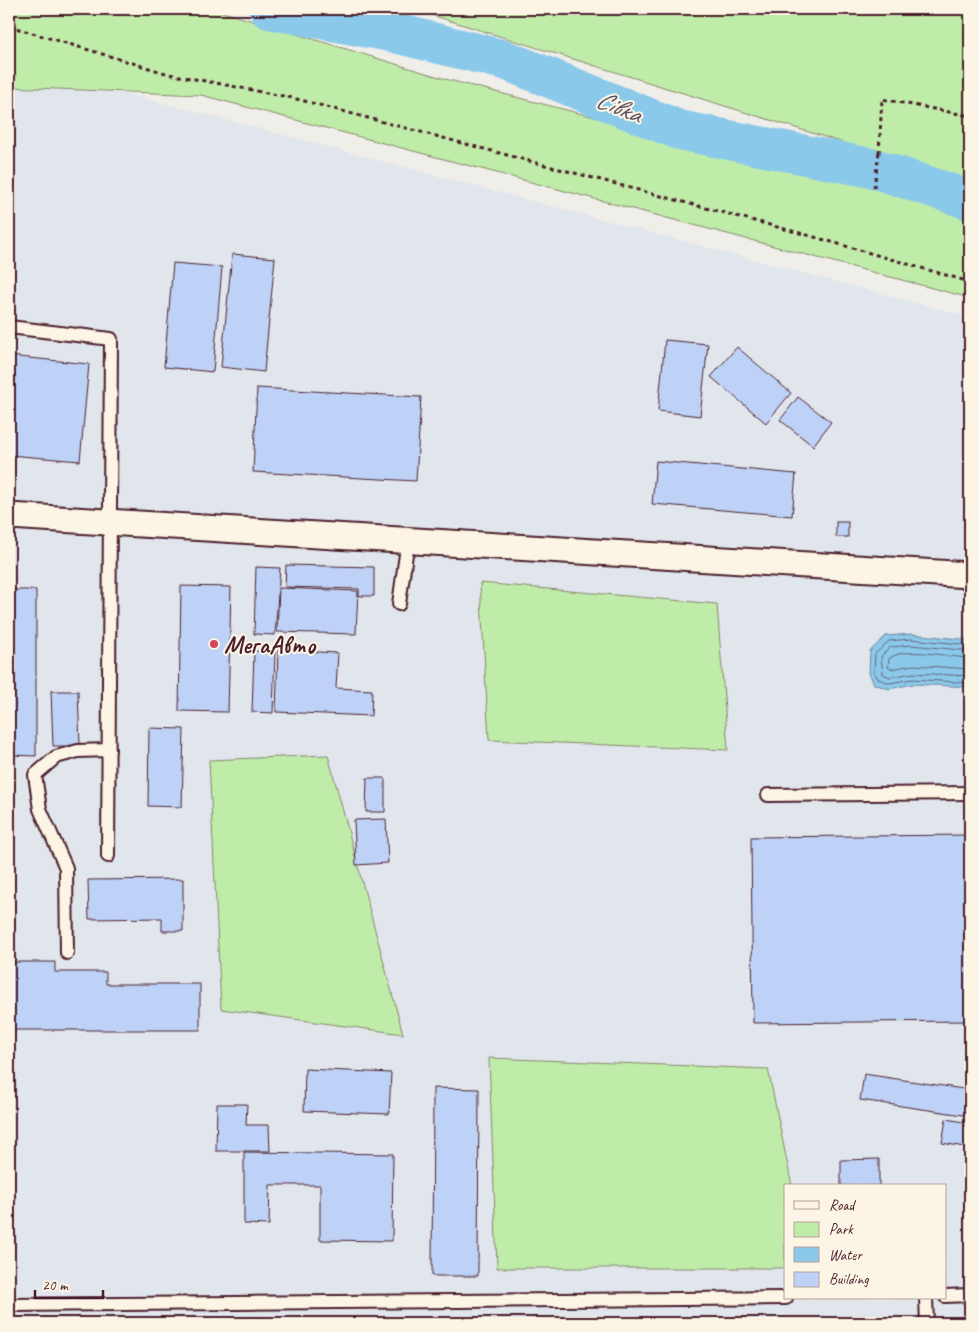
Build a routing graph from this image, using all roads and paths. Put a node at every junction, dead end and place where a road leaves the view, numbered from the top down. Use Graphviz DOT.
graph roads {
  1 [pos="9,26"];
  2 [pos="970,116"];
  3 [pos="874,188"];
  4 [pos="970,282"];
  5 [pos="9,327"];
  6 [pos="9,516"];
  7 [pos="109,522"];
  8 [pos="408,540"];
  9 [pos="970,575"];
  10 [pos="399,604"];
  11 [pos="109,750"];
  12 [pos="970,793"];
  13 [pos="768,795"];
  14 [pos="108,856"];
  15 [pos="67,953"];
  16 [pos="970,1295"];
  17 [pos="946,1296"];
  18 [pos="784,1298"];
  19 [pos="926,1300"];
  20 [pos="9,1305"];
  21 [pos="927,1323"];
  1 -- 4 [label="path"];
  2 -- 3 [label="path"];
  5 -- 7 [label="lane"];
  6 -- 7 [label="street"];
  7 -- 8 [label="street"];
  7 -- 11 [label="lane"];
  8 -- 9 [label="street"];
  8 -- 10 [label="lane"];
  11 -- 14 [label="lane"];
  11 -- 15 [label="lane"];
  12 -- 13 [label="lane"];
  16 -- 17 [label="lane"];
  18 -- 20 [label="lane"];
  19 -- 21 [label="lane"];
}
